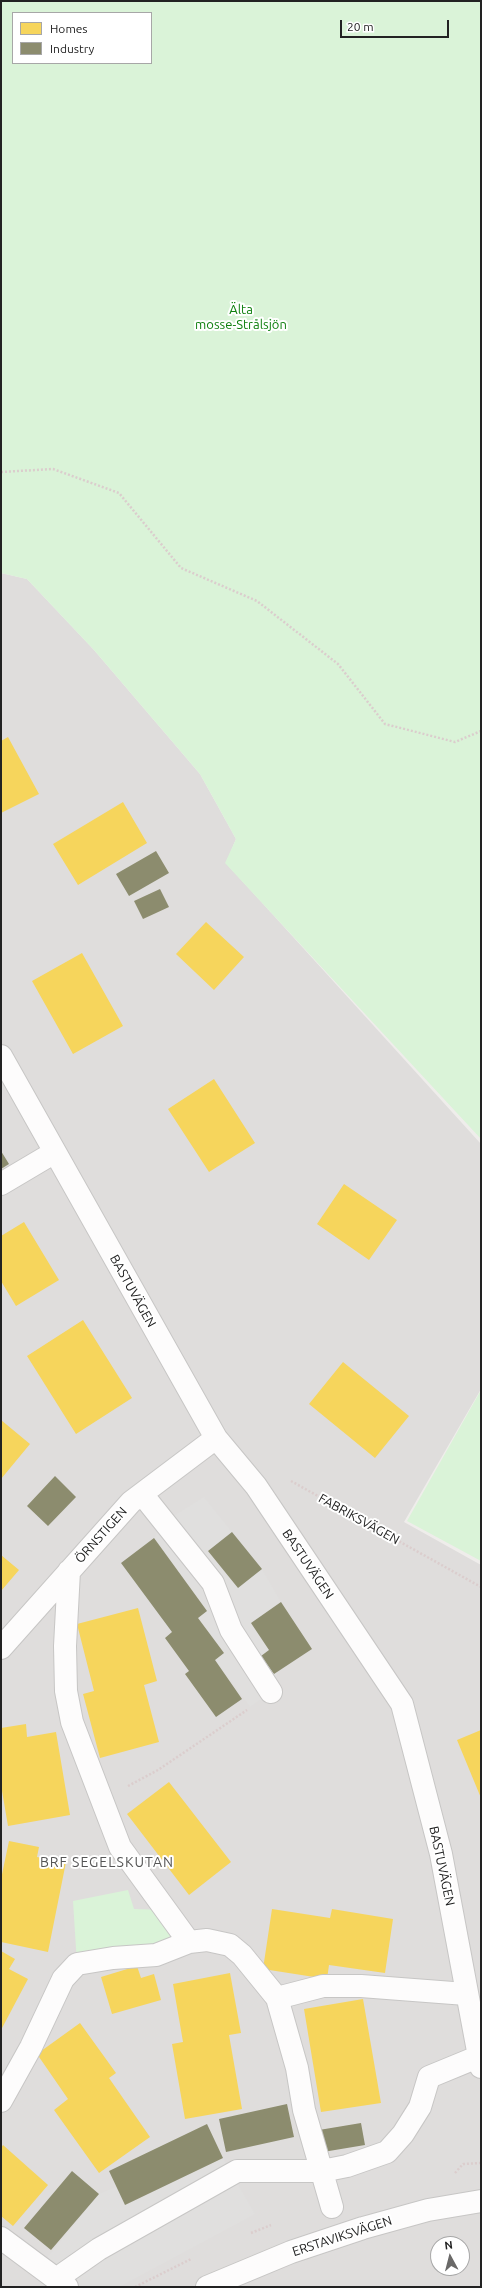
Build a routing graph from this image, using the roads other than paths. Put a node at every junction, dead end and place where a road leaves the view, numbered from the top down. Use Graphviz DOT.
graph roads {
  1 [pos="1,1056"];
  2 [pos="55,1152"];
  3 [pos="1,1184"];
  4 [pos="216,1438"];
  5 [pos="142,1494"];
  6 [pos="69,1571"];
  7 [pos="1,1648"];
  8 [pos="271,1692"];
  9 [pos="189,1942"];
  10 [pos="277,1998"];
  11 [pos="472,2004"];
  12 [pos="480,2061"];
  13 [pos="1,2100"];
  14 [pos="322,2171"];
  15 [pos="481,2201"];
  16 [pos="332,2207"];
  17 [pos="1,2238"];
  18 [pos="62,2283"];
  19 [pos="207,2287"];
  1 -- 2 [label="street, BASTUVÄGEN"];
  2 -- 3 [label="street"];
  2 -- 4 [label="street, BASTUVÄGEN"];
  4 -- 5 [label="street, ÖRNSTIGEN"];
  4 -- 11 [label="street, BASTUVÄGEN"];
  5 -- 6 [label="street, ÖRNSTIGEN"];
  5 -- 8 [label="street"];
  6 -- 7 [label="street, ÖRNSTIGEN"];
  6 -- 9 [label="street"];
  9 -- 10 [label="street"];
  9 -- 13 [label="street"];
  10 -- 11 [label="street"];
  10 -- 14 [label="street"];
  11 -- 12 [label="street, BASTUVÄGEN"];
  12 -- 14 [label="street"];
  14 -- 16 [label="street"];
  14 -- 18 [label="street"];
  15 -- 19 [label="street, ERSTAVIKSVÄGEN"];
  17 -- 18 [label="street"];
}
